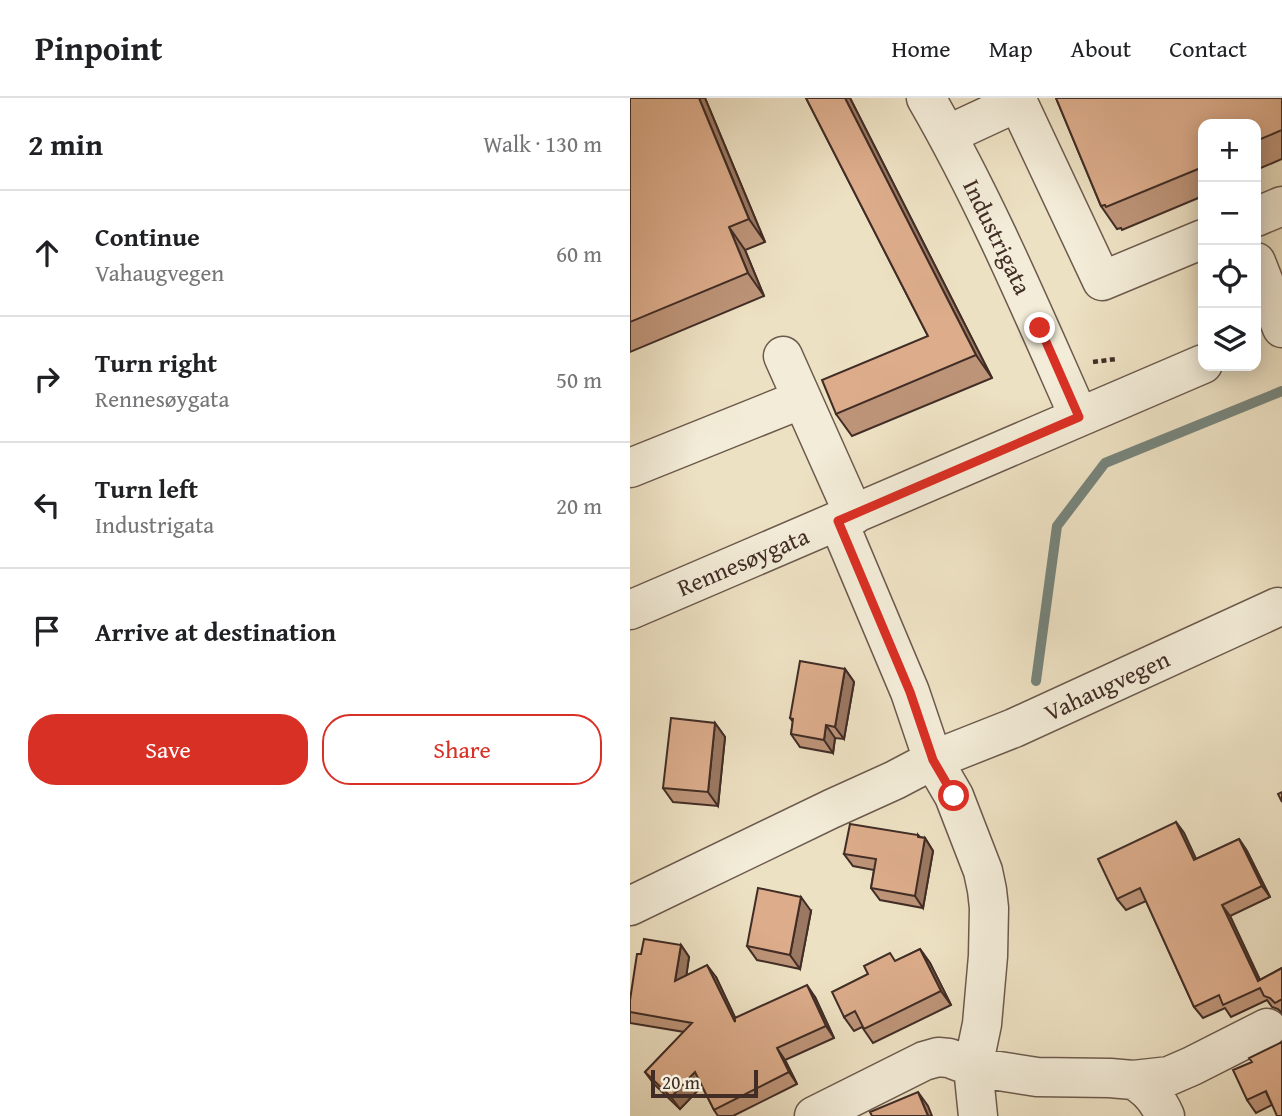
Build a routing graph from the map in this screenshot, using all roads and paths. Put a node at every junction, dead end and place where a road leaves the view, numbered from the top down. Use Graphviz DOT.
graph roads {
  1 [pos="926,98"];
  2 [pos="1017,100"];
  3 [pos="947,135"];
  4 [pos="1282,206"];
  5 [pos="1261,215"];
  6 [pos="1198,241"];
  7 [pos="1261,275"];
  8 [pos="1282,329"];
  9 [pos="1261,339"];
  10 [pos="783,356"];
  11 [pos="1198,366"];
  12 [pos="802,399"];
  13 [pos="1079,417"];
  14 [pos="630,468"];
  15 [pos="846,518"];
  16 [pos="1278,607"];
  17 [pos="630,610"];
  18 [pos="933,760"];
  19 [pos="630,906"];
  20 [pos="1267,1028"];
  21 [pos="973,1067"];
  22 [pos="1133,1080"];
  23 [pos="814,1116"];
  24 [pos="978,1116"];
  25 [pos="1165,1116"];
  1 -- 3 [label="street, Industrigata"];
  2 -- 3 [label="street"];
  2 -- 6 [label="street"];
  3 -- 13 [label="street, Industrigata"];
  4 -- 5 [label="street"];
  7 -- 8 [label="street"];
  8 -- 9 [label="street"];
  10 -- 12 [label="street"];
  11 -- 13 [label="street, Rennesøygata"];
  12 -- 14 [label="street"];
  12 -- 15 [label="street"];
  13 -- 15 [label="street, Rennesøygata"];
  15 -- 17 [label="street, Rennesøygata"];
  15 -- 18 [label="street"];
  16 -- 18 [label="street, Vahaugvegen"];
  18 -- 19 [label="street, Vahaugvegen"];
  18 -- 21 [label="street"];
  20 -- 22 [label="street"];
  21 -- 22 [label="street"];
  21 -- 23 [label="street"];
  21 -- 24 [label="street"];
  22 -- 25 [label="street"];
}
